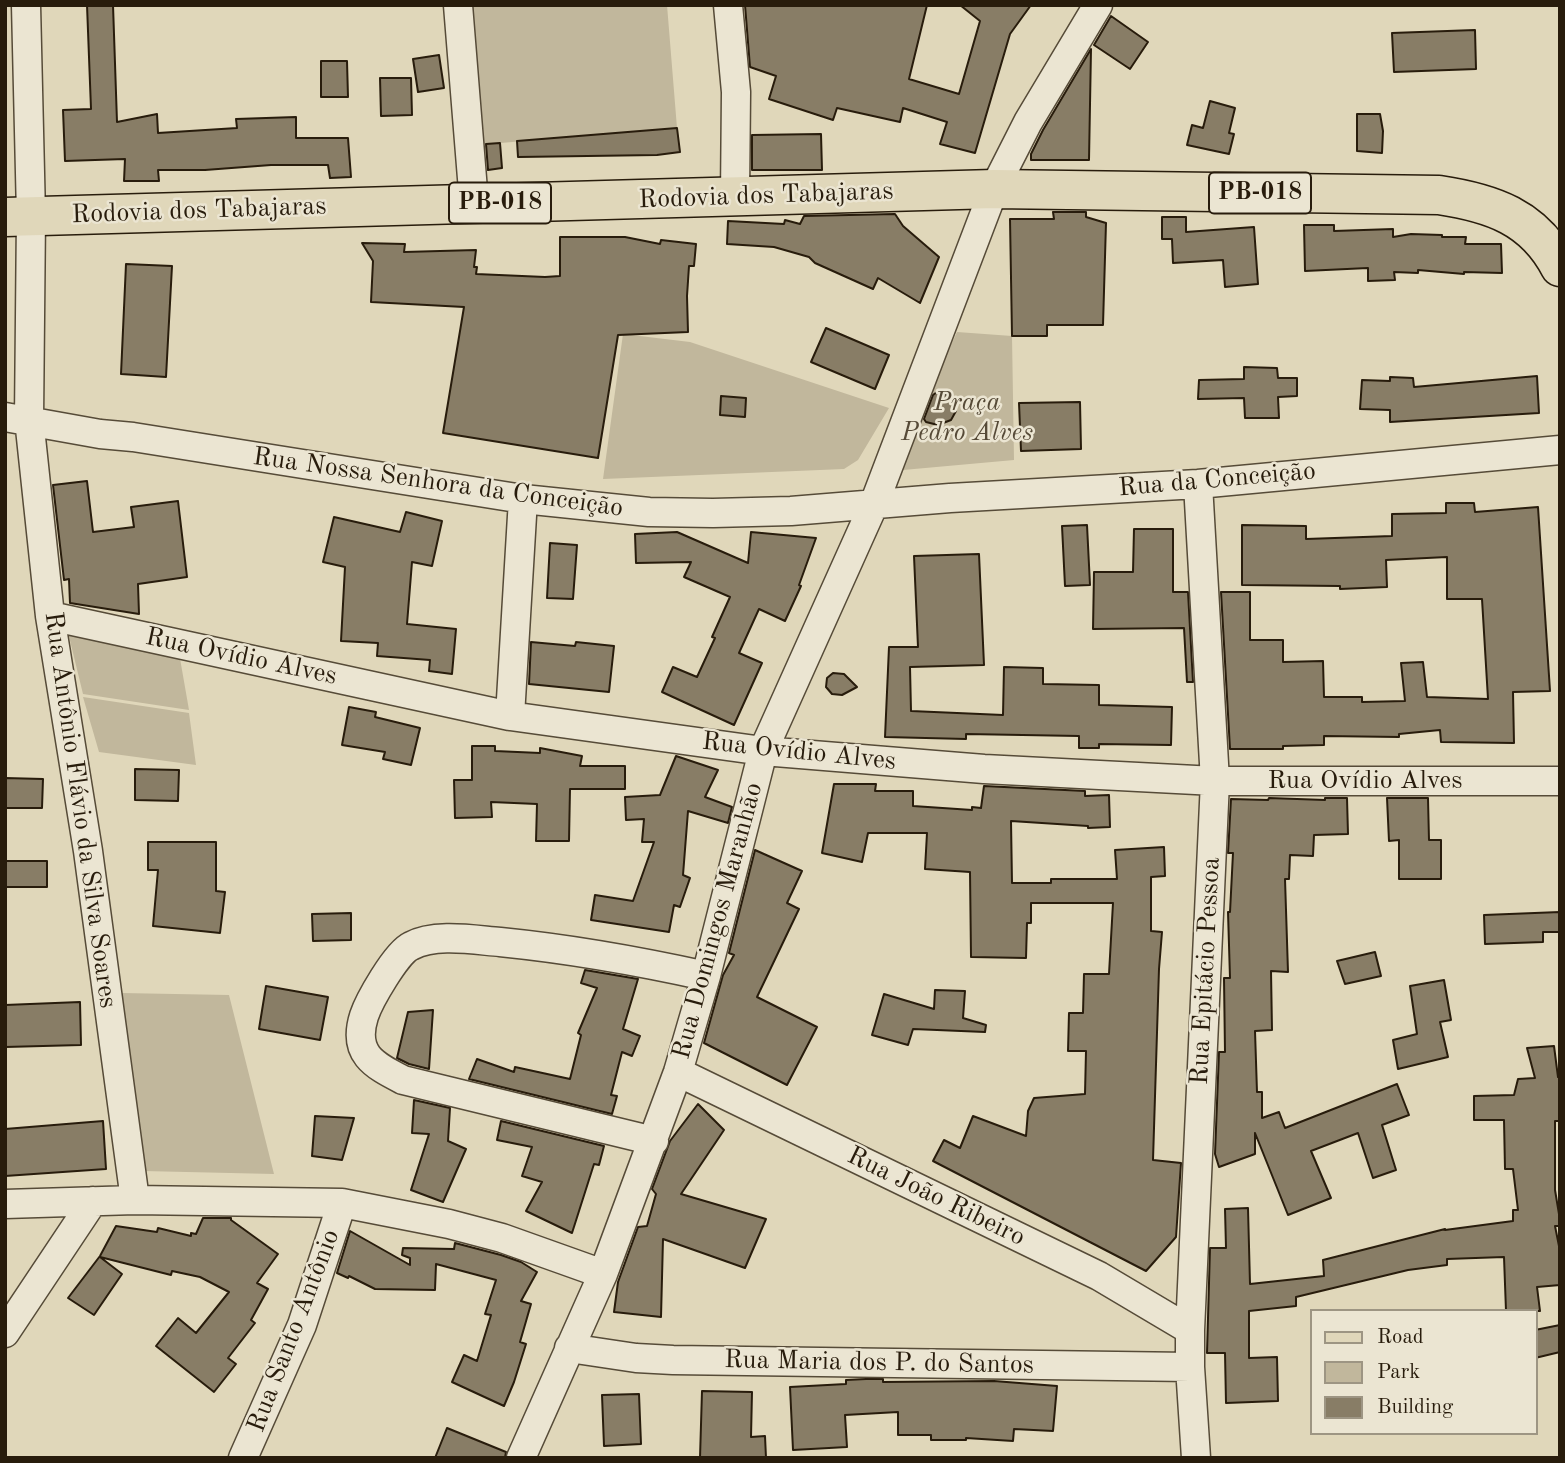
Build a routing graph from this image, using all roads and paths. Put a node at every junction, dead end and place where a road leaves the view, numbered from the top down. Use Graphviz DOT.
graph roads {
  1 [pos="26,5"];
  2 [pos="458,5"];
  3 [pos="728,5"];
  4 [pos="1098,5"];
  5 [pos="994,189"];
  6 [pos="735,196"];
  7 [pos="474,203"];
  8 [pos="18,216"];
  9 [pos="1560,267"];
  10 [pos="17,418"];
  11 [pos="1560,450"];
  12 [pos="1198,484"];
  13 [pos="523,499"];
  14 [pos="874,504"];
  15 [pos="50,616"];
  16 [pos="510,716"];
  17 [pos="763,751"];
  18 [pos="1215,780"];
  19 [pos="1560,781"];
  20 [pos="706,976"];
  21 [pos="678,1072"];
  22 [pos="654,1141"];
  23 [pos="135,1200"];
  24 [pos="93,1201"];
  25 [pos="342,1203"];
  26 [pos="5,1204"];
  27 [pos="603,1274"];
  28 [pos="1189,1330"];
  29 [pos="5,1333"];
  30 [pos="569,1348"];
  31 [pos="1189,1367"];
  32 [pos="243,1458"];
  33 [pos="521,1458"];
  34 [pos="1196,1458"];
  1 -- 8 [label="street, Rua Antônio Flávio da Silva Soares"];
  2 -- 7 [label="street"];
  3 -- 6 [label="street"];
  4 -- 5 [label="street, Rua Domingos Maranhão"];
  5 -- 6 [label="main road, Rodovia dos Tabajaras / PB-018"];
  5 -- 9 [label="main road, Rodovia dos Tabajaras / PB-018"];
  5 -- 14 [label="street, Rua Domingos Maranhão"];
  6 -- 7 [label="main road, Rodovia dos Tabajaras / PB-018"];
  7 -- 8 [label="main road, Rodovia dos Tabajaras / PB-018"];
  8 -- 10 [label="street, Rua Antônio Flávio da Silva Soares"];
  10 -- 13 [label="street, Rua Nossa Senhora da Conceição"];
  10 -- 15 [label="street, Rua Antônio Flávio da Silva Soares"];
  11 -- 12 [label="street, Rua da Conceição"];
  12 -- 14 [label="street, Rua da Conceição"];
  12 -- 18 [label="street, Rua Epitácio Pessoa"];
  13 -- 14 [label="street, Rua Nossa Senhora da Conceição"];
  13 -- 16 [label="street"];
  14 -- 17 [label="street, Rua Domingos Maranhão"];
  15 -- 16 [label="street, Rua Ovídio Alves"];
  15 -- 23 [label="street, Rua Antônio Flávio da Silva Soares"];
  16 -- 17 [label="street, Rua Ovídio Alves"];
  17 -- 18 [label="street, Rua Ovídio Alves"];
  17 -- 20 [label="street, Rua Domingos Maranhão"];
  18 -- 19 [label="street, Rua Ovídio Alves"];
  18 -- 28 [label="street, Rua Epitácio Pessoa"];
  20 -- 21 [label="street, Rua Domingos Maranhão"];
  20 -- 22 [label="street"];
  21 -- 22 [label="street, Rua Domingos Maranhão"];
  21 -- 28 [label="street, Rua João Ribeiro"];
  22 -- 27 [label="street, Rua Domingos Maranhão"];
  23 -- 24 [label="street"];
  23 -- 25 [label="street"];
  24 -- 26 [label="street"];
  24 -- 29 [label="street"];
  25 -- 27 [label="street"];
  25 -- 32 [label="street, Rua Santo Antônio"];
  27 -- 30 [label="street, Rua Domingos Maranhão"];
  28 -- 31 [label="street, Rua Epitácio Pessoa"];
  30 -- 31 [label="street, Rua Maria dos P. do Santos"];
  30 -- 33 [label="street, Rua Domingos Maranhão"];
  31 -- 34 [label="street, Rua Epitácio Pessoa"];
}
